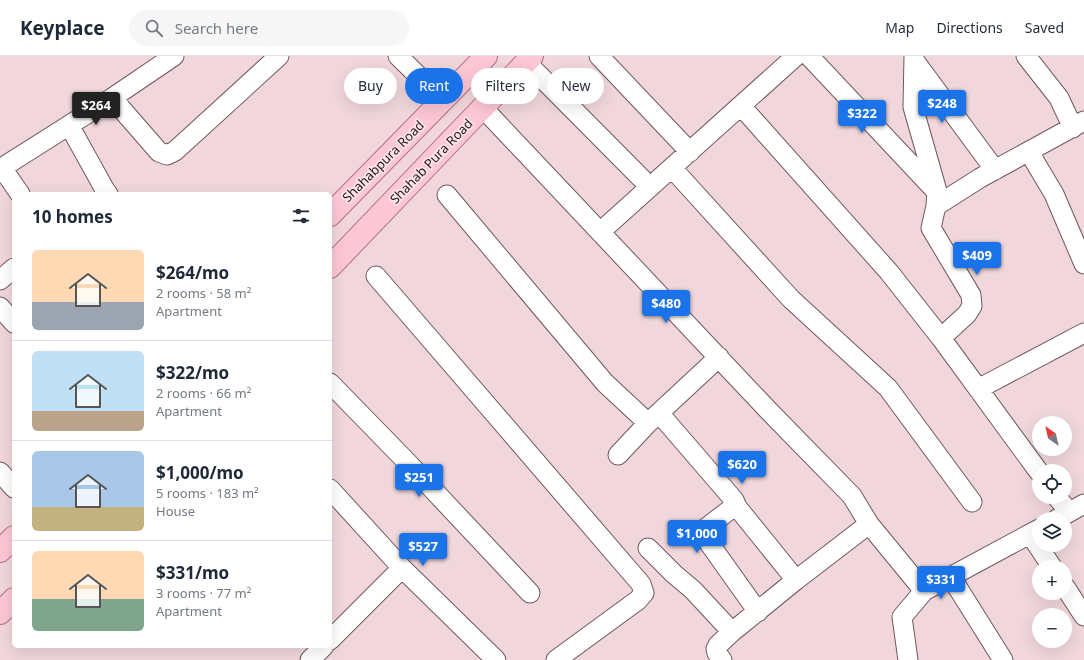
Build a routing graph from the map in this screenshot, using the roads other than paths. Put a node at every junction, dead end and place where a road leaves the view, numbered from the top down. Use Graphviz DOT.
graph roads {
  1 [pos="174,56"];
  2 [pos="279,56"];
  3 [pos="398,56"];
  4 [pos="599,56"];
  5 [pos="796,56"];
  6 [pos="809,56"];
  7 [pos="1026,56"];
  8 [pos="914,57"];
  9 [pos="529,59"];
  10 [pos="482,60"];
  11 [pos="520,68"];
  12 [pos="112,98"];
  13 [pos="487,104"];
  14 [pos="741,106"];
  15 [pos="436,107"];
  16 [pos="483,108"];
  17 [pos="69,125"];
  18 [pos="1078,125"];
  19 [pos="456,135"];
  20 [pos="690,152"];
  21 [pos="1029,152"];
  22 [pos="1,168"];
  23 [pos="672,168"];
  24 [pos="996,170"];
  25 [pos="650,187"];
  26 [pos="19,192"];
  27 [pos="103,192"];
  28 [pos="447,195"];
  29 [pos="937,199"];
  30 [pos="332,213"];
  31 [pos="600,232"];
  32 [pos="1084,264"];
  33 [pos="332,265"];
  34 [pos="12,270"];
  35 [pos="376,276"];
  36 [pos="0,280"];
  37 [pos="0,306"];
  38 [pos="12,321"];
  39 [pos="1084,333"];
  40 [pos="941,338"];
  41 [pos="719,357"];
  42 [pos="332,385"];
  43 [pos="978,389"];
  44 [pos="654,418"];
  45 [pos="618,455"];
  46 [pos="1033,464"];
  47 [pos="0,472"];
  48 [pos="12,486"];
  49 [pos="332,491"];
  50 [pos="972,502"];
  51 [pos="1063,504"];
  52 [pos="736,505"];
  53 [pos="1070,512"];
  54 [pos="869,524"];
  55 [pos="1032,534"];
  56 [pos="12,539"];
  57 [pos="648,548"];
  58 [pos="0,551"];
  59 [pos="402,568"];
  60 [pos="951,577"];
  61 [pos="796,580"];
  62 [pos="924,591"];
  63 [pos="530,593"];
  64 [pos="1072,598"];
  65 [pos="12,601"];
  66 [pos="758,612"];
  67 [pos="0,613"];
  68 [pos="1084,616"];
  69 [pos="732,632"];
  70 [pos="332,638"];
  71 [pos="322,648"];
  72 [pos="720,656"];
  73 [pos="310,660"];
  74 [pos="496,660"];
  75 [pos="556,660"];
  76 [pos="908,660"];
  77 [pos="1003,660"];
  1 -- 12 [label="street"];
  2 -- 12 [label="street"];
  3 -- 15 [label="street"];
  4 -- 20 [label="street"];
  5 -- 14 [label="street"];
  6 -- 29 [label="street"];
  7 -- 18 [label="street"];
  8 -- 24 [label="street"];
  8 -- 29 [label="street"];
  9 -- 11 [label="main road, Shahab Pura Road"];
  9 -- 25 [label="street"];
  10 -- 15 [label="main road, Shahabpura Road"];
  12 -- 17 [label="street"];
  13 -- 16 [label="main road, Shahab Pura Road"];
  14 -- 20 [label="street"];
  14 -- 40 [label="street"];
  15 -- 19 [label="main road"];
  15 -- 30 [label="main road, Shahabpura Road"];
  16 -- 19 [label="main road, Shahab Pura Road"];
  16 -- 31 [label="street"];
  17 -- 22 [label="street"];
  17 -- 27 [label="street"];
  18 -- 21 [label="street"];
  19 -- 33 [label="main road, Shahab Pura Road"];
  20 -- 23 [label="street"];
  21 -- 24 [label="street"];
  21 -- 32 [label="street"];
  22 -- 26 [label="street"];
  23 -- 25 [label="street"];
  23 -- 50 [label="street"];
  24 -- 29 [label="street"];
  25 -- 31 [label="street"];
  28 -- 44 [label="street"];
  29 -- 40 [label="street"];
  31 -- 41 [label="street"];
  34 -- 36 [label="street"];
  35 -- 75 [label="street"];
  37 -- 38 [label="street"];
  39 -- 43 [label="street"];
  40 -- 43 [label="street"];
  41 -- 44 [label="street"];
  41 -- 54 [label="street"];
  42 -- 63 [label="street"];
  43 -- 46 [label="street"];
  44 -- 45 [label="street"];
  44 -- 52 [label="street"];
  47 -- 48 [label="street"];
  49 -- 59 [label="street"];
  51 -- 53 [label="street"];
  52 -- 61 [label="street"];
  52 -- 66 [label="street"];
  54 -- 61 [label="street"];
  54 -- 62 [label="street"];
  55 -- 60 [label="street"];
  56 -- 58 [label="main road"];
  57 -- 69 [label="street"];
  59 -- 70 [label="street"];
  59 -- 74 [label="street"];
  60 -- 62 [label="street"];
  60 -- 77 [label="street"];
  61 -- 66 [label="street"];
  62 -- 76 [label="street"];
  64 -- 68 [label="street"];
  65 -- 67 [label="main road"];
  66 -- 69 [label="street"];
  69 -- 72 [label="street"];
  71 -- 73 [label="street"];
}
